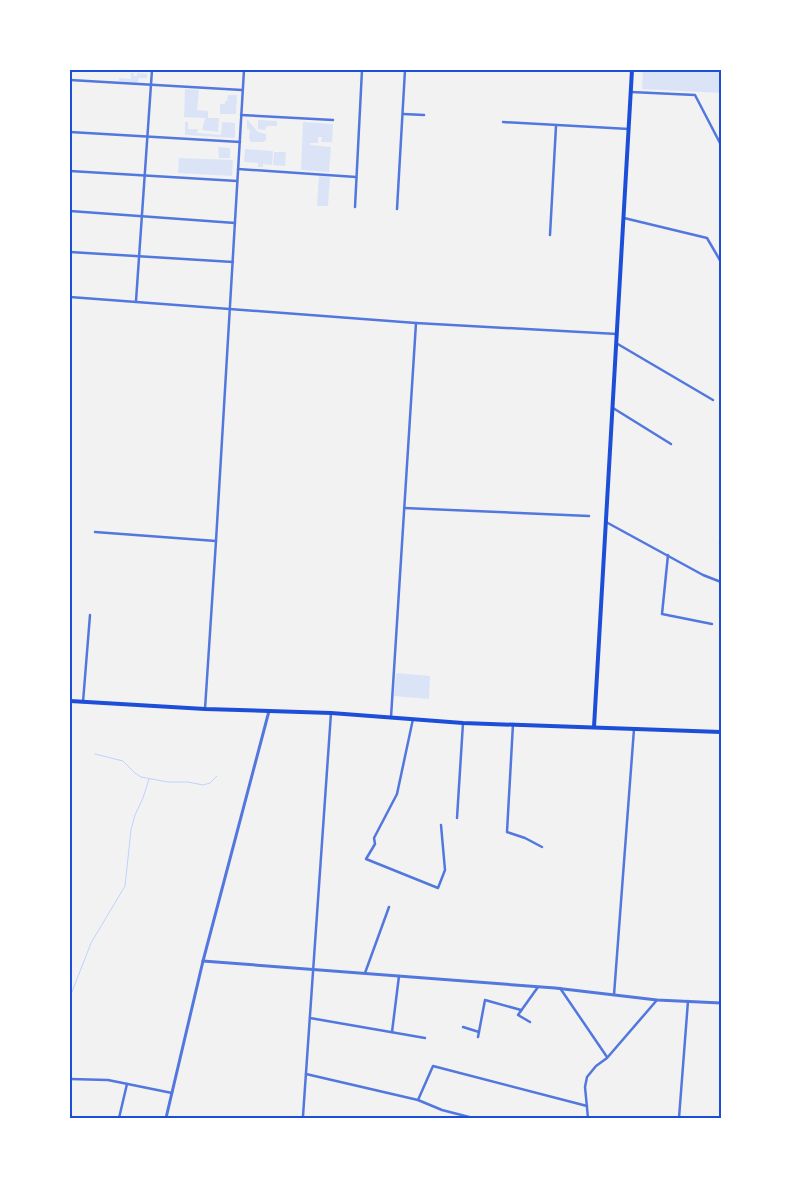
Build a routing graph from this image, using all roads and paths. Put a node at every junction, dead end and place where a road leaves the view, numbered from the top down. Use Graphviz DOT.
graph roads {
  1 [pos="152,70"];
  2 [pos="244,70"];
  3 [pos="362,70"];
  4 [pos="405,70"];
  5 [pos="632,70"];
  6 [pos="70,80"];
  7 [pos="151,85"];
  8 [pos="242,90"];
  9 [pos="631,92"];
  10 [pos="402,114"];
  11 [pos="241,115"];
  12 [pos="424,115"];
  13 [pos="333,120"];
  14 [pos="503,122"];
  15 [pos="556,126"];
  16 [pos="629,129"];
  17 [pos="70,132"];
  18 [pos="147,137"];
  19 [pos="240,142"];
  20 [pos="721,145"];
  21 [pos="238,169"];
  22 [pos="70,171"];
  23 [pos="144,176"];
  24 [pos="356,177"];
  25 [pos="237,181"];
  26 [pos="355,207"];
  27 [pos="397,209"];
  28 [pos="70,211"];
  29 [pos="142,216"];
  30 [pos="623,218"];
  31 [pos="235,223"];
  32 [pos="550,235"];
  33 [pos="70,252"];
  34 [pos="139,256"];
  35 [pos="233,262"];
  36 [pos="721,262"];
  37 [pos="70,297"];
  38 [pos="136,301"];
  39 [pos="230,310"];
  40 [pos="416,323"];
  41 [pos="617,334"];
  42 [pos="616,342"];
  43 [pos="714,400"];
  44 [pos="612,408"];
  45 [pos="671,444"];
  46 [pos="404,508"];
  47 [pos="588,516"];
  48 [pos="606,522"];
  49 [pos="95,532"];
  50 [pos="216,541"];
  51 [pos="668,555"];
  52 [pos="721,582"];
  53 [pos="90,615"];
  54 [pos="712,624"];
  55 [pos="70,701"];
  56 [pos="83,702"];
  57 [pos="205,709"];
  58 [pos="269,711"];
  59 [pos="331,713"];
  60 [pos="392,717"];
  61 [pos="414,719"];
  62 [pos="463,723"];
  63 [pos="513,724"];
  64 [pos="594,727"];
  65 [pos="634,728"];
  66 [pos="721,732"];
  67 [pos="457,818"];
  68 [pos="441,825"];
  69 [pos="542,847"];
  70 [pos="389,907"];
  71 [pos="203,961"];
  72 [pos="313,969"];
  73 [pos="365,973"];
  74 [pos="399,976"];
  75 [pos="538,987"];
  76 [pos="560,988"];
  77 [pos="614,995"];
  78 [pos="657,1000"];
  79 [pos="688,1001"];
  80 [pos="721,1004"];
  81 [pos="522,1010"];
  82 [pos="310,1018"];
  83 [pos="530,1022"];
  84 [pos="463,1027"];
  85 [pos="392,1032"];
  86 [pos="479,1032"];
  87 [pos="478,1037"];
  88 [pos="425,1038"];
  89 [pos="607,1058"];
  90 [pos="306,1074"];
  91 [pos="70,1079"];
  92 [pos="127,1084"];
  93 [pos="172,1093"];
  94 [pos="418,1100"];
  95 [pos="587,1106"];
  96 [pos="303,1116"];
  97 [pos="119,1118"];
  98 [pos="166,1118"];
  99 [pos="473,1118"];
  100 [pos="588,1118"];
  101 [pos="679,1118"];
  1 -- 7 [label="street"];
  2 -- 8 [label="street"];
  3 -- 24 [label="street"];
  4 -- 10 [label="street"];
  5 -- 9 [label="main road"];
  6 -- 7 [label="street"];
  7 -- 8 [label="street"];
  7 -- 18 [label="street"];
  8 -- 11 [label="street"];
  9 -- 16 [label="main road"];
  9 -- 20 [label="street"];
  10 -- 12 [label="street"];
  10 -- 27 [label="street"];
  11 -- 13 [label="street"];
  11 -- 19 [label="street"];
  14 -- 15 [label="street"];
  15 -- 16 [label="street"];
  15 -- 32 [label="street"];
  16 -- 30 [label="main road"];
  17 -- 18 [label="street"];
  18 -- 19 [label="street"];
  18 -- 23 [label="street"];
  19 -- 21 [label="street"];
  21 -- 24 [label="street"];
  21 -- 25 [label="street"];
  22 -- 23 [label="street"];
  23 -- 25 [label="street"];
  23 -- 29 [label="street"];
  24 -- 26 [label="street"];
  25 -- 31 [label="street"];
  28 -- 29 [label="street"];
  29 -- 31 [label="street"];
  29 -- 34 [label="street"];
  30 -- 36 [label="street"];
  30 -- 41 [label="main road"];
  31 -- 35 [label="street"];
  33 -- 34 [label="street"];
  34 -- 35 [label="street"];
  34 -- 38 [label="street"];
  35 -- 39 [label="street"];
  37 -- 38 [label="street"];
  38 -- 39 [label="street"];
  39 -- 40 [label="street"];
  39 -- 50 [label="street"];
  40 -- 41 [label="street"];
  40 -- 46 [label="street"];
  41 -- 42 [label="main road"];
  42 -- 43 [label="street"];
  42 -- 44 [label="main road"];
  44 -- 45 [label="street"];
  44 -- 48 [label="main road"];
  46 -- 47 [label="street"];
  46 -- 60 [label="street"];
  48 -- 51 [label="street"];
  48 -- 64 [label="main road"];
  49 -- 50 [label="street"];
  50 -- 57 [label="street"];
  51 -- 52 [label="street"];
  51 -- 54 [label="street"];
  53 -- 56 [label="street"];
  55 -- 56 [label="main road"];
  56 -- 57 [label="main road"];
  57 -- 58 [label="main road"];
  58 -- 59 [label="main road"];
  58 -- 71 [label="street"];
  59 -- 60 [label="main road"];
  59 -- 72 [label="street"];
  60 -- 61 [label="main road"];
  61 -- 62 [label="main road"];
  61 -- 68 [label="street"];
  62 -- 63 [label="main road"];
  62 -- 67 [label="street"];
  63 -- 64 [label="main road"];
  63 -- 69 [label="street"];
  64 -- 65 [label="main road"];
  65 -- 66 [label="main road"];
  65 -- 77 [label="street"];
  70 -- 73 [label="street"];
  71 -- 72 [label="street"];
  71 -- 93 [label="street"];
  72 -- 73 [label="street"];
  72 -- 82 [label="street"];
  73 -- 74 [label="street"];
  74 -- 75 [label="street"];
  74 -- 85 [label="street"];
  75 -- 76 [label="street"];
  75 -- 81 [label="street"];
  76 -- 77 [label="street"];
  76 -- 89 [label="street"];
  77 -- 78 [label="street"];
  78 -- 79 [label="street"];
  78 -- 89 [label="street"];
  79 -- 80 [label="street"];
  79 -- 101 [label="street"];
  81 -- 83 [label="street"];
  81 -- 86 [label="street"];
  82 -- 85 [label="street"];
  82 -- 90 [label="street"];
  84 -- 86 [label="street"];
  85 -- 88 [label="street"];
  86 -- 87 [label="street"];
  89 -- 95 [label="street"];
  90 -- 94 [label="street"];
  90 -- 96 [label="street"];
  91 -- 92 [label="street"];
  92 -- 93 [label="street"];
  92 -- 97 [label="street"];
  93 -- 98 [label="street"];
  94 -- 95 [label="street"];
  94 -- 99 [label="street"];
  95 -- 100 [label="street"];
}
